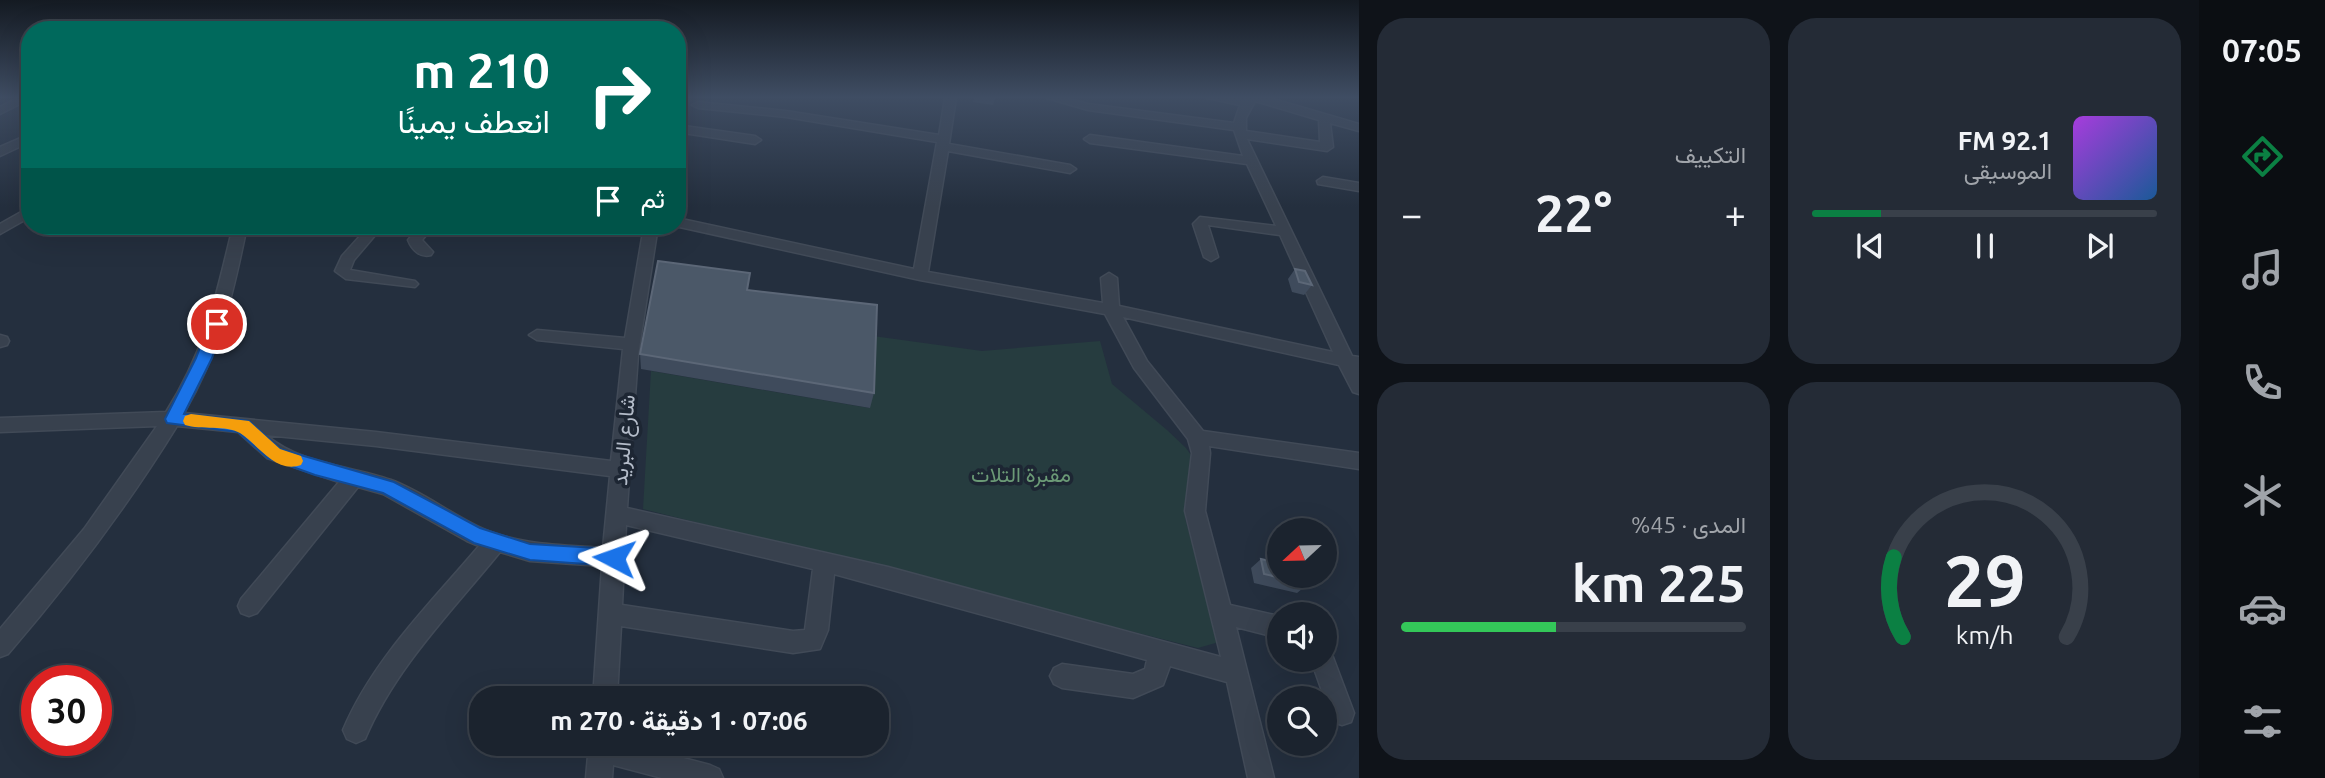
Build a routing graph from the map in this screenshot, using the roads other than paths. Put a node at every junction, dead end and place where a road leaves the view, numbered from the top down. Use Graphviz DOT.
graph roads {
  1 [pos="718,134"];
  2 [pos="897,134"];
  3 [pos="945,134"];
  4 [pos="1240,134"];
  5 [pos="1257,134"];
  6 [pos="1326,134"];
  7 [pos="1090,139"];
  8 [pos="755,140"];
  9 [pos="21,142"];
  10 [pos="944,143"];
  11 [pos="0,152"];
  12 [pos="1252,161"];
  13 [pos="1070,169"];
  14 [pos="1323,181"];
  15 [pos="1359,187"];
  16 [pos="21,217"];
  17 [pos="686,224"];
  18 [pos="0,230"];
  19 [pos="1285,232"];
  20 [pos="238,235"];
  21 [pos="368,235"];
  22 [pos="419,235"];
  23 [pos="649,235"];
  24 [pos="426,252"];
  25 [pos="1210,257"];
  26 [pos="920,275"];
  27 [pos="1109,278"];
  28 [pos="410,284"];
  29 [pos="1111,310"];
  30 [pos="537,335"];
  31 [pos="632,345"];
  32 [pos="1352,361"];
  33 [pos="1359,388"];
  34 [pos="173,419"];
  35 [pos="0,425"];
  36 [pos="243,426"];
  37 [pos="1198,437"];
  38 [pos="1359,461"];
  39 [pos="621,470"];
  40 [pos="354,478"];
  41 [pos="616,514"];
  42 [pos="496,541"];
  43 [pos="614,558"];
  44 [pos="824,562"];
  45 [pos="249,606"];
  46 [pos="1221,613"];
  47 [pos="610,614"];
  48 [pos="1267,623"];
  49 [pos="5,635"];
  50 [pos="1161,652"];
  51 [pos="1327,672"];
  52 [pos="1237,673"];
  53 [pos="1062,676"];
  54 [pos="606,686"];
  55 [pos="1342,713"];
  56 [pos="356,730"];
  57 [pos="601,756"];
  58 [pos="636,756"];
  59 [pos="599,778"];
  60 [pos="710,778"];
  61 [pos="1261,778"];
  1 -- 8 [label="street"];
  2 -- 10 [label="street"];
  3 -- 10 [label="street"];
  4 -- 12 [label="street"];
  5 -- 6 [label="street"];
  7 -- 12 [label="street"];
  9 -- 11 [label="street"];
  10 -- 13 [label="street"];
  10 -- 26 [label="street"];
  12 -- 19 [label="street"];
  14 -- 15 [label="street"];
  16 -- 18 [label="street"];
  17 -- 26 [label="street"];
  19 -- 25 [label="street"];
  19 -- 32 [label="street"];
  20 -- 34 [label="street"];
  21 -- 28 [label="street"];
  22 -- 24 [label="street"];
  23 -- 31 [label="street, شارع البريد"];
  26 -- 29 [label="street"];
  27 -- 29 [label="street"];
  29 -- 32 [label="street"];
  29 -- 37 [label="street"];
  30 -- 31 [label="street"];
  31 -- 39 [label="street, شارع البريد"];
  32 -- 33 [label="street"];
  34 -- 35 [label="street"];
  34 -- 36 [label="street"];
  34 -- 49 [label="street"];
  36 -- 39 [label="street"];
  36 -- 40 [label="street"];
  37 -- 38 [label="street"];
  37 -- 46 [label="street"];
  39 -- 41 [label="street, شارع البريد"];
  40 -- 42 [label="street"];
  40 -- 45 [label="street"];
  41 -- 43 [label="street, شارع البريد"];
  41 -- 44 [label="street"];
  42 -- 43 [label="street"];
  42 -- 56 [label="street"];
  43 -- 47 [label="street, شارع البريد"];
  44 -- 47 [label="street"];
  44 -- 50 [label="street"];
  46 -- 48 [label="street"];
  46 -- 52 [label="street"];
  47 -- 54 [label="street, شارع البريد"];
  50 -- 52 [label="street"];
  50 -- 53 [label="street"];
  51 -- 55 [label="street"];
  52 -- 61 [label="street"];
  57 -- 59 [label="street"];
  58 -- 60 [label="street"];
}
